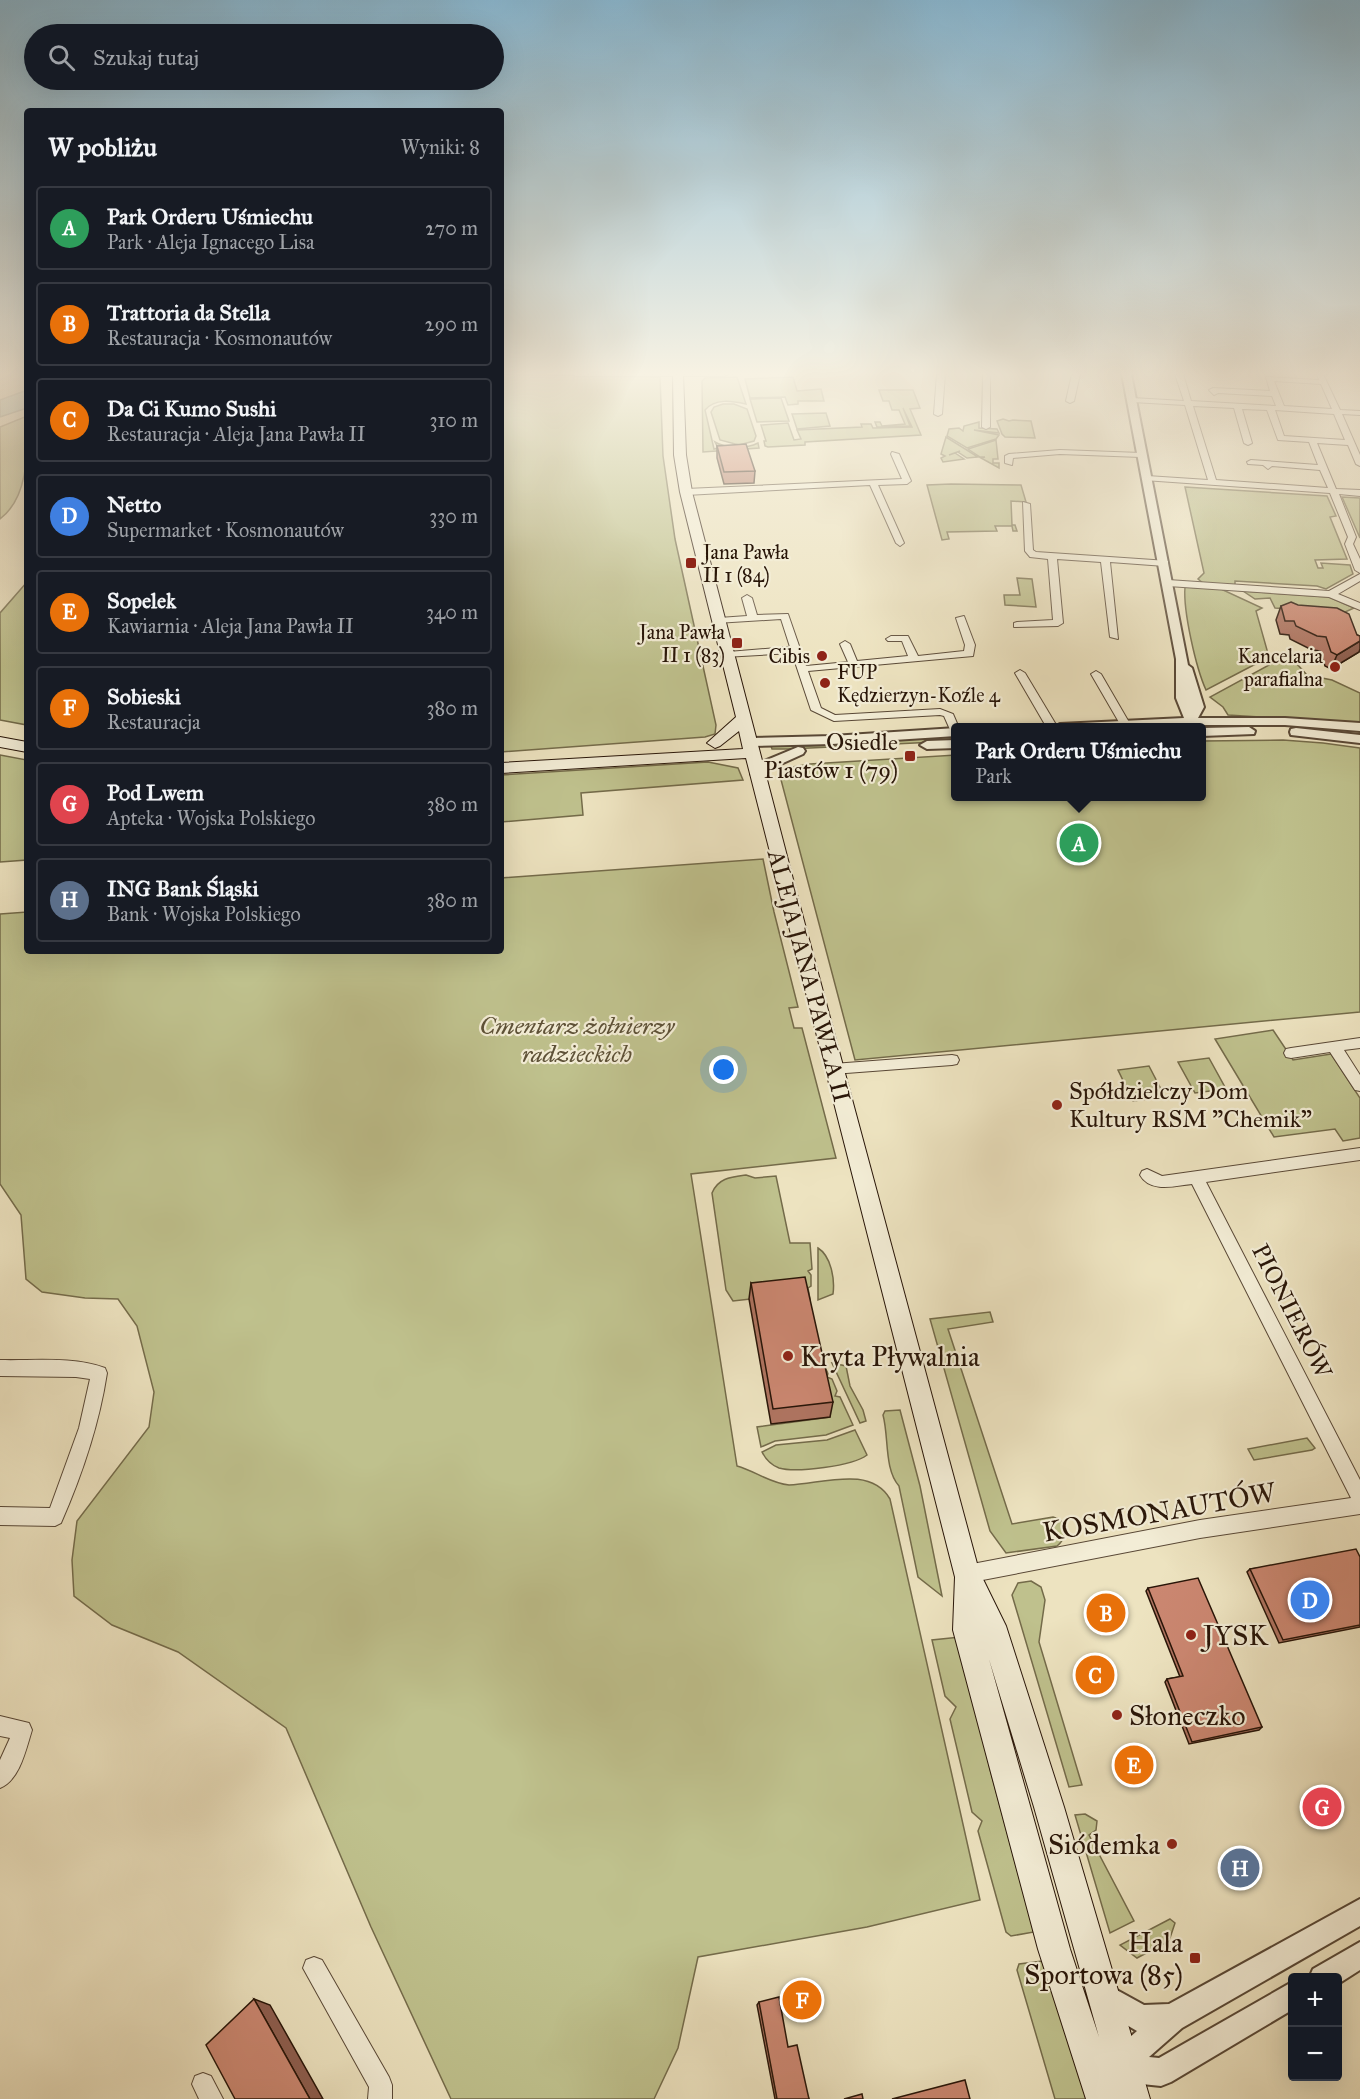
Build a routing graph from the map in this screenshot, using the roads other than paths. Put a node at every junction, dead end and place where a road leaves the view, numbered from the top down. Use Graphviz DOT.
graph roads {
  1 [pos="683,472"];
  2 [pos="903,472"];
  3 [pos="1145,472"];
  4 [pos="1210,472"];
  5 [pos="1270,472"];
  6 [pos="1325,472"];
  7 [pos="1147,478"];
  8 [pos="873,483"];
  9 [pos="1213,483"];
  10 [pos="1274,487"];
  11 [pos="686,492"];
  12 [pos="1333,492"];
  13 [pos="1360,493"];
  14 [pos="1026,504"];
  15 [pos="900,543"];
  16 [pos="1052,556"];
  17 [pos="1105,559"];
  18 [pos="1164,563"];
  19 [pos="1360,570"];
  20 [pos="1360,577"];
  21 [pos="1168,583"];
  22 [pos="1331,594"];
  23 [pos="747,598"];
  24 [pos="1360,607"];
  25 [pos="962,618"];
  26 [pos="753,619"];
  27 [pos="719,621"];
  28 [pos="1017,626"];
  29 [pos="1115,636"];
  30 [pos="891,639"];
  31 [pos="845,644"];
  32 [pos="796,650"];
  33 [pos="728,655"];
  34 [pos="1182,659"];
  35 [pos="915,660"];
  36 [pos="854,665"];
  37 [pos="801,669"];
  38 [pos="1020,673"];
  39 [pos="1096,674"];
  40 [pos="1182,698"];
  41 [pos="1198,707"];
  42 [pos="1225,720"];
  43 [pos="744,722"];
  44 [pos="952,723"];
  45 [pos="1050,723"];
  46 [pos="1124,723"];
  47 [pos="1154,723"];
  48 [pos="1192,723"];
  49 [pos="1192,723"];
  50 [pos="1200,723"];
  51 [pos="1360,727"];
  52 [pos="0,730"];
  53 [pos="951,732"];
  54 [pos="1206,732"];
  55 [pos="24,734"];
  56 [pos="1360,738"];
  57 [pos="0,742"];
  58 [pos="951,744"];
  59 [pos="24,746"];
  60 [pos="794,746"];
  61 [pos="751,747"];
  62 [pos="717,749"];
  63 [pos="504,757"];
  64 [pos="504,768"];
  65 [pos="758,774"];
  66 [pos="1360,1043"];
  67 [pos="1334,1047"];
  68 [pos="1291,1053"];
  69 [pos="952,1060"];
  70 [pos="833,1069"];
  71 [pos="1360,1086"];
  72 [pos="1360,1154"];
  73 [pos="1147,1175"];
  74 [pos="1197,1178"];
  75 [pos="0,1368"];
  76 [pos="1360,1498"];
  77 [pos="1360,1505"];
  78 [pos="0,1516"];
  79 [pos="967,1574"];
  80 [pos="0,1726"];
  81 [pos="0,1778"];
  82 [pos="1360,1912"];
  83 [pos="1360,1955"];
  84 [pos="314,1968"];
  85 [pos="1329,1973"];
  86 [pos="1103,1996"];
  87 [pos="1288,1998"];
  88 [pos="1172,2018"];
  89 [pos="1080,2028"];
  90 [pos="1128,2084"];
  91 [pos="380,2099"];
  92 [pos="1103,2099"];
  93 [pos="1110,2099"];
  1 -- 11 [label="main road, ALEJA JANA PAWŁA II"];
  2 -- 8 [label="street"];
  3 -- 7 [label="street"];
  4 -- 9 [label="street"];
  5 -- 10 [label="street"];
  6 -- 12 [label="street"];
  7 -- 9 [label="street"];
  7 -- 18 [label="street"];
  8 -- 11 [label="street"];
  8 -- 15 [label="street"];
  9 -- 10 [label="street"];
  10 -- 12 [label="street"];
  11 -- 27 [label="main road, ALEJA JANA PAWŁA II"];
  12 -- 13 [label="street"];
  12 -- 19 [label="street"];
  14 -- 16 [label="street"];
  16 -- 17 [label="street"];
  16 -- 28 [label="street"];
  17 -- 18 [label="street"];
  17 -- 29 [label="street"];
  18 -- 21 [label="street"];
  20 -- 22 [label="street"];
  21 -- 22 [label="street"];
  21 -- 34 [label="street"];
  22 -- 24 [label="street"];
  23 -- 26 [label="street"];
  25 -- 35 [label="street"];
  26 -- 27 [label="street"];
  26 -- 32 [label="street"];
  27 -- 33 [label="main road, ALEJA JANA PAWŁA II"];
  30 -- 35 [label="street"];
  31 -- 36 [label="street"];
  32 -- 33 [label="street"];
  32 -- 37 [label="street"];
  33 -- 43 [label="main road, ALEJA JANA PAWŁA II"];
  34 -- 40 [label="street"];
  34 -- 41 [label="street"];
  35 -- 36 [label="street"];
  36 -- 37 [label="street"];
  37 -- 44 [label="street"];
  38 -- 45 [label="street"];
  39 -- 46 [label="street"];
  40 -- 47 [label="street"];
  40 -- 48 [label="street"];
  41 -- 42 [label="street"];
  41 -- 49 [label="street"];
  42 -- 50 [label="street"];
  42 -- 51 [label="street"];
  43 -- 60 [label="street"];
  43 -- 61 [label="main road, ALEJA JANA PAWŁA II"];
  43 -- 62 [label="main road"];
  52 -- 55 [label="main road"];
  53 -- 60 [label="street"];
  54 -- 56 [label="street"];
  57 -- 59 [label="main road"];
  58 -- 60 [label="street"];
  60 -- 61 [label="street"];
  60 -- 65 [label="street"];
  61 -- 62 [label="main road"];
  61 -- 65 [label="main road, ALEJA JANA PAWŁA II"];
  62 -- 63 [label="main road"];
  62 -- 64 [label="main road"];
  62 -- 65 [label="main road"];
  65 -- 70 [label="main road, ALEJA JANA PAWŁA II"];
  66 -- 67 [label="street"];
  67 -- 68 [label="street"];
  67 -- 71 [label="street"];
  69 -- 70 [label="street"];
  70 -- 79 [label="main road, ALEJA JANA PAWŁA II"];
  72 -- 74 [label="street"];
  73 -- 74 [label="street"];
  74 -- 76 [label="street, PIONIERÓW"];
  75 -- 78 [label="street"];
  77 -- 79 [label="street, KOSMONAUTÓW"];
  79 -- 86 [label="main road, ALEJA JANA PAWŁA II"];
  79 -- 89 [label="main road, ALEJA JANA PAWŁA II"];
  80 -- 81 [label="street"];
  82 -- 88 [label="street"];
  83 -- 85 [label="street"];
  84 -- 91 [label="street"];
  86 -- 88 [label="street"];
  86 -- 90 [label="main road, ALEJA JANA PAWŁA II"];
  87 -- 90 [label="street"];
  88 -- 90 [label="street"];
  89 -- 90 [label="street"];
  89 -- 92 [label="main road, ALEJA JANA PAWŁA II"];
  90 -- 93 [label="street"];
}
